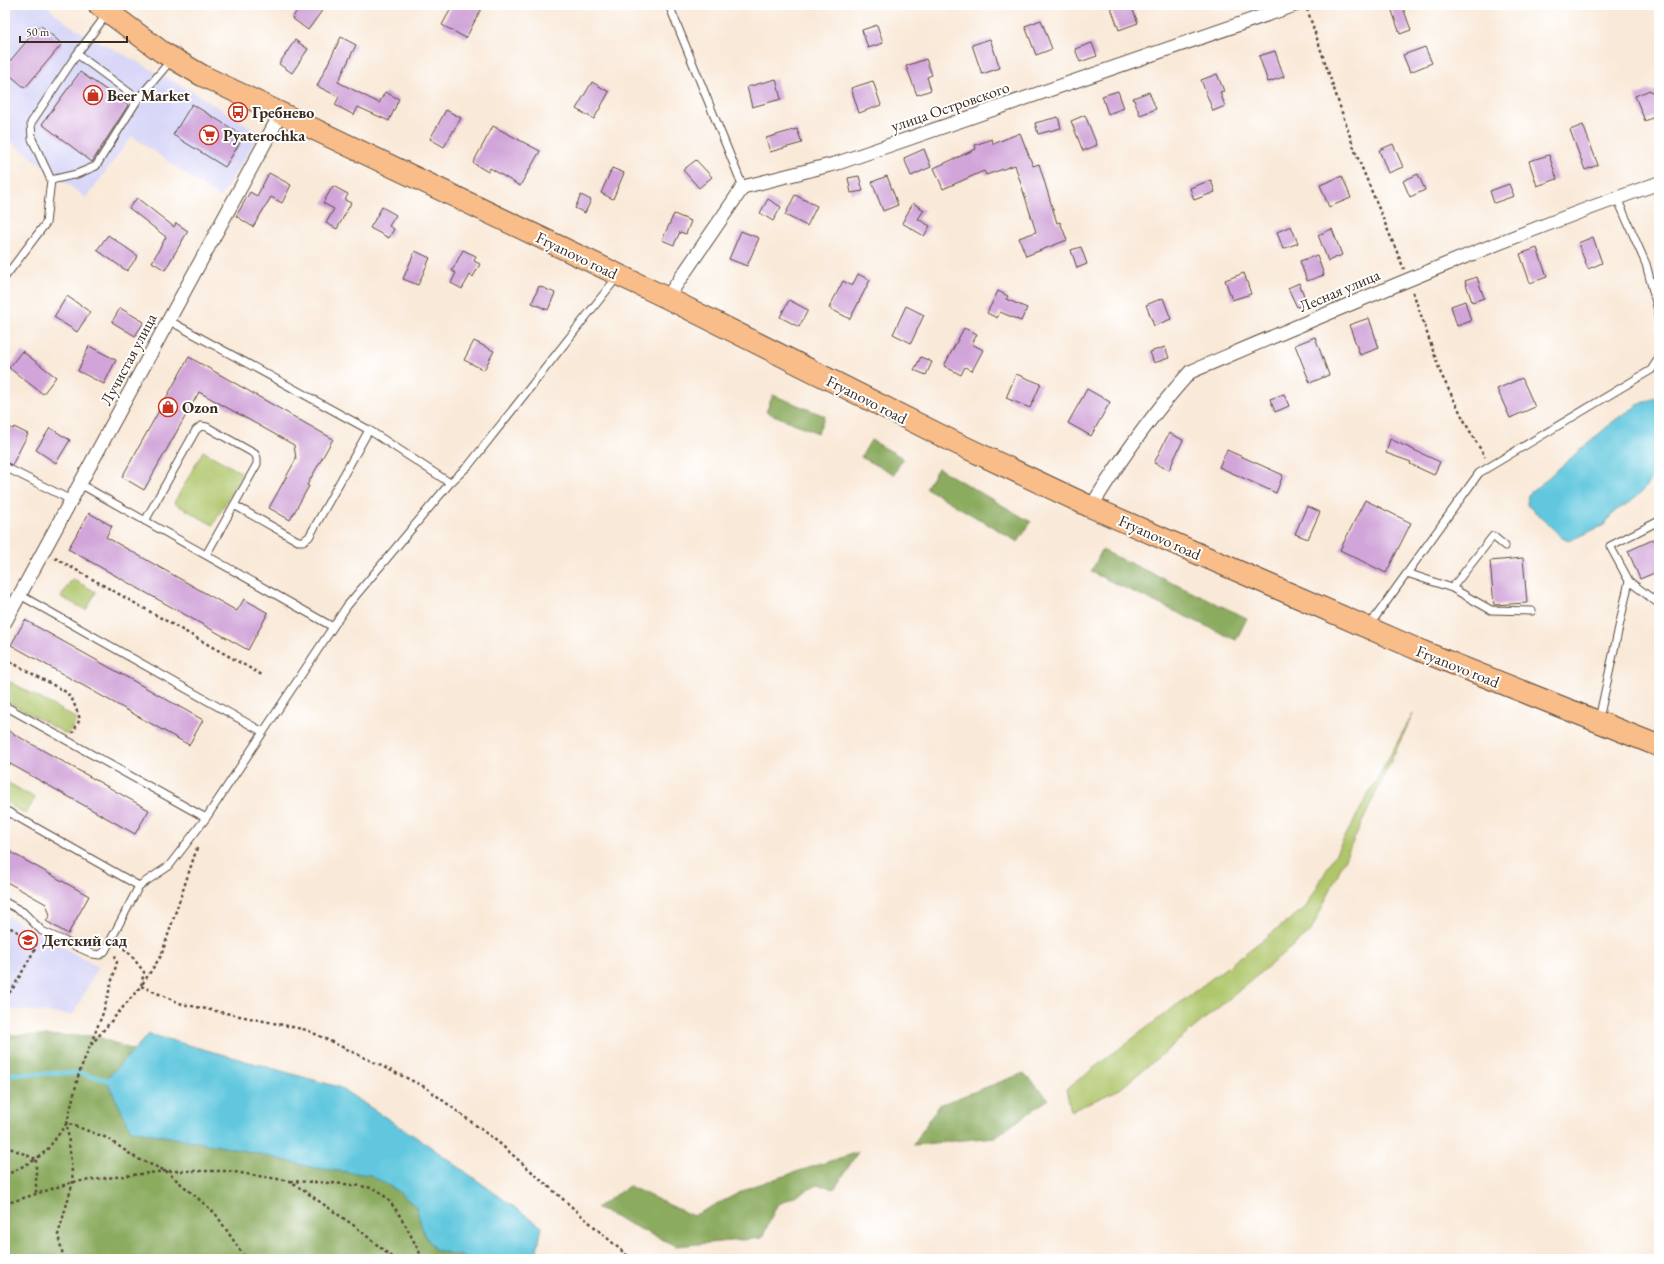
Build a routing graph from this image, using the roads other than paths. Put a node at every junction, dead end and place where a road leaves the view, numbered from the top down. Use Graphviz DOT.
graph roads {
  1 [pos="668,5"];
  2 [pos="1295,5"];
  3 [pos="104,8"];
  4 [pos="77,54"];
  5 [pos="172,58"];
  6 [pos="138,99"];
  7 [pos="281,113"];
  8 [pos="51,180"];
  9 [pos="1659,183"];
  10 [pos="743,186"];
  11 [pos="1616,198"];
  12 [pos="619,275"];
  13 [pos="5,277"];
  14 [pos="667,298"];
  15 [pos="1659,314"];
  16 [pos="168,320"];
  17 [pos="1659,358"];
  18 [pos="369,430"];
  19 [pos="5,466"];
  20 [pos="80,484"];
  21 [pos="450,484"];
  22 [pos="71,500"];
  23 [pos="234,505"];
  24 [pos="1091,507"];
  25 [pos="1659,520"];
  26 [pos="145,521"];
  27 [pos="1505,546"];
  28 [pos="206,555"];
  29 [pos="1407,573"];
  30 [pos="1630,581"];
  31 [pos="1452,588"];
  32 [pos="20,595"];
  33 [pos="1659,604"];
  34 [pos="1532,611"];
  35 [pos="5,622"];
  36 [pos="333,627"];
  37 [pos="1368,628"];
  38 [pos="5,706"];
  39 [pos="1596,722"];
  40 [pos="263,732"];
  41 [pos="1659,746"];
  42 [pos="5,810"];
  43 [pos="206,818"];
  44 [pos="139,886"];
  45 [pos="5,902"];
  1 -- 10 [label="lane"];
  2 -- 10 [label="street, улица Островского"];
  3 -- 4 [label="lane"];
  3 -- 5 [label="main road, Fryanovo road"];
  4 -- 6 [label="lane"];
  4 -- 8 [label="lane"];
  5 -- 6 [label="lane"];
  5 -- 7 [label="main road, Fryanovo road"];
  6 -- 8 [label="lane"];
  7 -- 12 [label="main road, Fryanovo road"];
  7 -- 16 [label="street, Лучистая улица"];
  8 -- 13 [label="lane"];
  9 -- 11 [label="street, Лесная улица"];
  10 -- 14 [label="street"];
  11 -- 15 [label="lane"];
  11 -- 24 [label="street, Лесная улица"];
  12 -- 14 [label="main road, Fryanovo road"];
  12 -- 21 [label="lane"];
  14 -- 24 [label="main road, Fryanovo road"];
  16 -- 18 [label="lane"];
  16 -- 20 [label="street, Лучистая улица"];
  17 -- 29 [label="lane"];
  18 -- 21 [label="lane"];
  18 -- 23 [label="lane"];
  19 -- 22 [label="lane"];
  20 -- 22 [label="street, Лучистая улица"];
  20 -- 26 [label="lane"];
  21 -- 36 [label="lane"];
  22 -- 32 [label="street, Лучистая улица"];
  23 -- 26 [label="lane"];
  23 -- 28 [label="lane"];
  24 -- 37 [label="main road, Fryanovo road"];
  25 -- 30 [label="lane"];
  26 -- 28 [label="lane"];
  27 -- 31 [label="lane"];
  28 -- 36 [label="lane"];
  29 -- 31 [label="lane"];
  29 -- 37 [label="lane"];
  30 -- 33 [label="lane"];
  30 -- 39 [label="lane"];
  31 -- 34 [label="lane"];
  32 -- 35 [label="street, Лучистая улица"];
  32 -- 40 [label="lane"];
  36 -- 40 [label="lane"];
  37 -- 39 [label="main road, Fryanovo road"];
  38 -- 43 [label="lane"];
  39 -- 41 [label="main road, Fryanovo road"];
  40 -- 43 [label="lane"];
  42 -- 44 [label="lane"];
  43 -- 44 [label="lane"];
  44 -- 45 [label="lane"];
}
